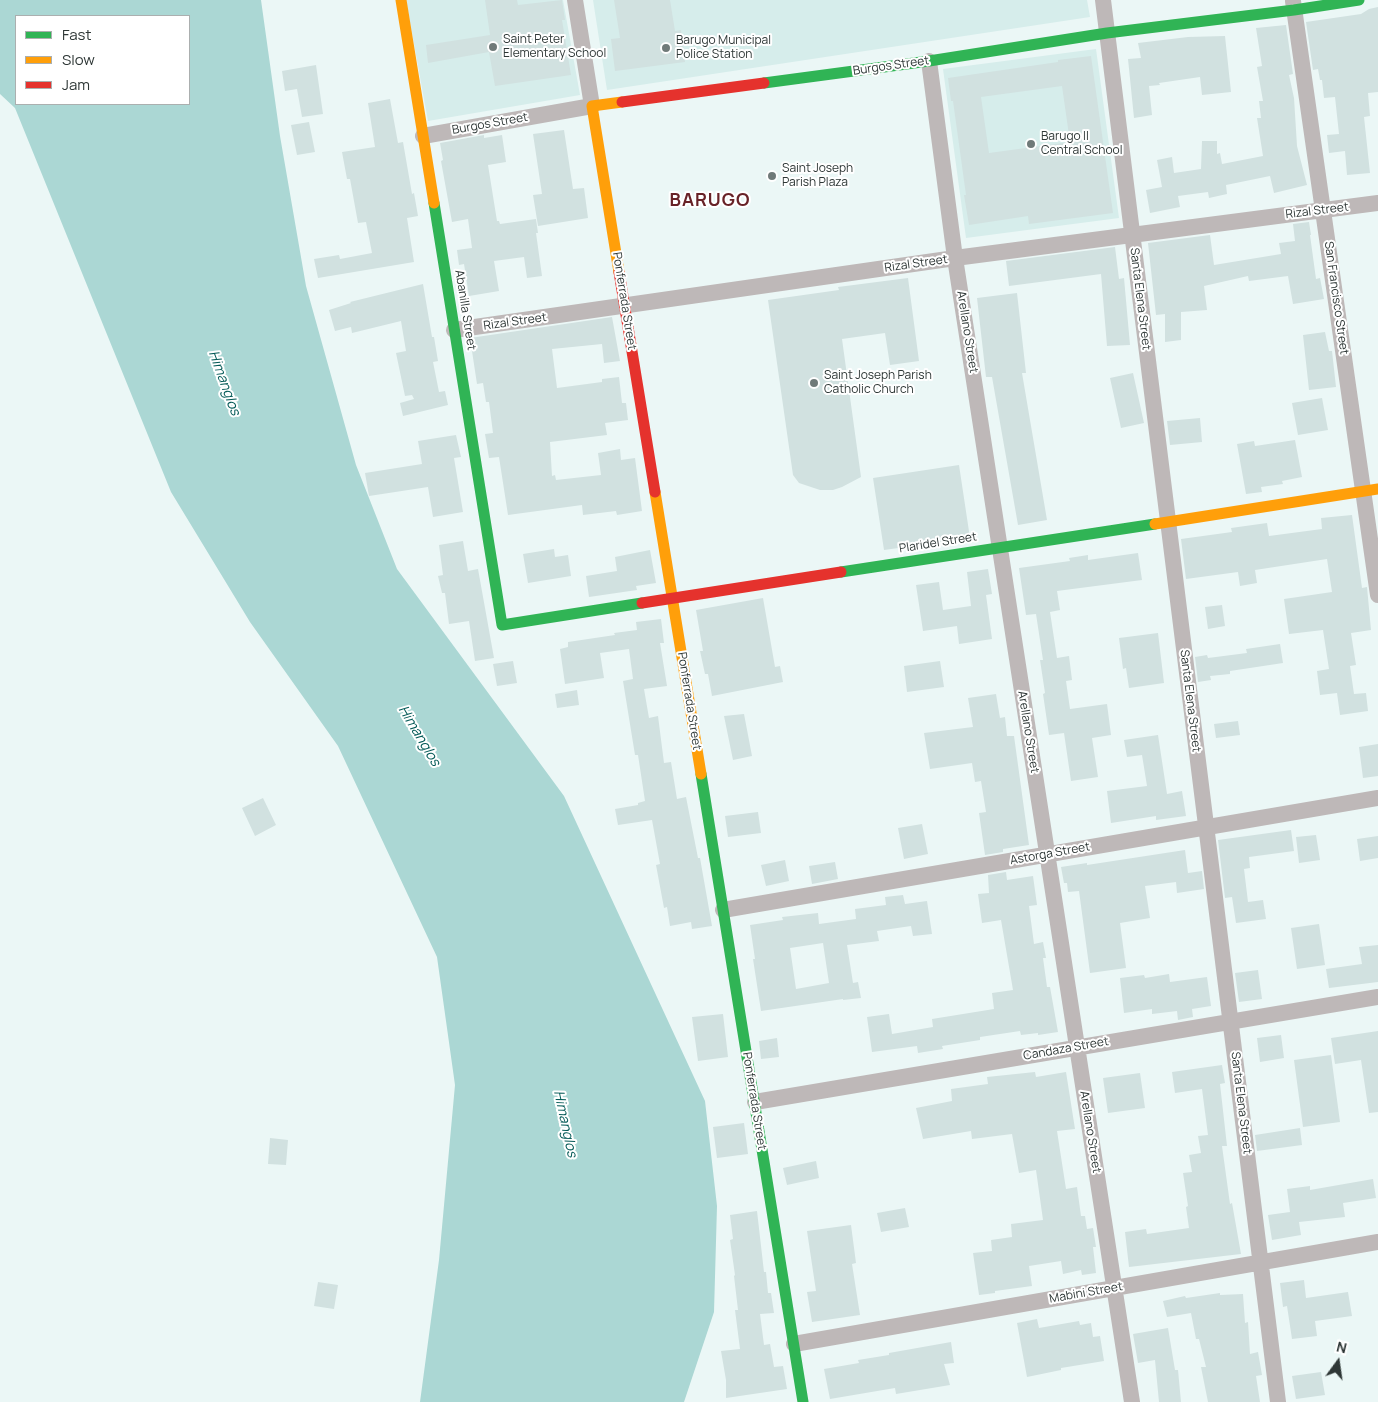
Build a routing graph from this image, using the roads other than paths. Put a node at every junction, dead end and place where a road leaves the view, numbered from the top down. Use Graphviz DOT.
graph roads {
  1 [pos="401,0"];
  2 [pos="575,0"];
  3 [pos="1102,0"];
  4 [pos="1359,0"];
  5 [pos="1294,5"];
  6 [pos="1107,33"];
  7 [pos="929,62"];
  8 [pos="592,106"];
  9 [pos="423,136"];
  10 [pos="1378,203"];
  11 [pos="1324,210"];
  12 [pos="1132,234"];
  13 [pos="955,258"];
  14 [pos="624,307"];
  15 [pos="454,330"];
  16 [pos="1370,490"];
  17 [pos="1168,521"];
  18 [pos="1000,547"];
  19 [pos="1378,595"];
  20 [pos="672,598"];
  21 [pos="502,625"];
  22 [pos="1378,798"];
  23 [pos="1206,828"];
  24 [pos="1047,854"];
  25 [pos="723,910"];
  26 [pos="1378,997"];
  27 [pos="1231,1022"];
  28 [pos="1077,1048"];
  29 [pos="754,1102"];
  30 [pos="1378,1242"];
  31 [pos="1261,1262"];
  32 [pos="1114,1288"];
  33 [pos="794,1344"];
  34 [pos="803,1402"];
  35 [pos="1132,1402"];
  36 [pos="1278,1402"];
  1 -- 9 [label="street, Abanilla Street"];
  2 -- 8 [label="street, Ponferrada Street"];
  3 -- 6 [label="street, Santa Elena Street"];
  4 -- 5 [label="street, Burgos Street"];
  5 -- 6 [label="street, Burgos Street"];
  5 -- 11 [label="street, San Francisco Street"];
  6 -- 7 [label="street, Burgos Street"];
  6 -- 12 [label="street, Santa Elena Street"];
  7 -- 8 [label="street, Burgos Street"];
  7 -- 13 [label="street, Arellano Street"];
  8 -- 9 [label="street, Burgos Street"];
  8 -- 14 [label="street, Ponferrada Street"];
  9 -- 15 [label="street, Abanilla Street"];
  10 -- 11 [label="street, Rizal Street"];
  11 -- 12 [label="street, Rizal Street"];
  11 -- 16 [label="street, San Francisco Street"];
  12 -- 13 [label="street, Rizal Street"];
  12 -- 17 [label="street, Santa Elena Street"];
  13 -- 14 [label="street, Rizal Street"];
  13 -- 18 [label="street, Arellano Street"];
  14 -- 15 [label="street, Rizal Street"];
  14 -- 20 [label="street, Ponferrada Street"];
  15 -- 21 [label="street, Abanilla Street"];
  16 -- 17 [label="street, Plaridel Street"];
  16 -- 19 [label="street, San Francisco Street"];
  17 -- 18 [label="street, Plaridel Street"];
  17 -- 23 [label="street, Santa Elena Street"];
  18 -- 20 [label="street, Plaridel Street"];
  18 -- 24 [label="street, Arellano Street"];
  20 -- 21 [label="street, Plaridel Street"];
  20 -- 25 [label="street, Ponferrada Street"];
  22 -- 23 [label="street, Astorga Street"];
  23 -- 24 [label="street, Astorga Street"];
  23 -- 27 [label="street, Santa Elena Street"];
  24 -- 25 [label="street, Astorga Street"];
  24 -- 28 [label="street, Arellano Street"];
  25 -- 29 [label="street, Ponferrada Street"];
  26 -- 27 [label="street, Candaza Street"];
  27 -- 28 [label="street, Candaza Street"];
  27 -- 31 [label="street, Santa Elena Street"];
  28 -- 29 [label="street, Candaza Street"];
  28 -- 32 [label="street, Arellano Street"];
  29 -- 33 [label="street, Ponferrada Street"];
  30 -- 31 [label="street, Mabini Street"];
  31 -- 32 [label="street, Mabini Street"];
  31 -- 36 [label="street, Santa Elena Street"];
  32 -- 33 [label="street, Mabini Street"];
  32 -- 35 [label="street, Arellano Street"];
  33 -- 34 [label="street, Ponferrada Street"];
}
